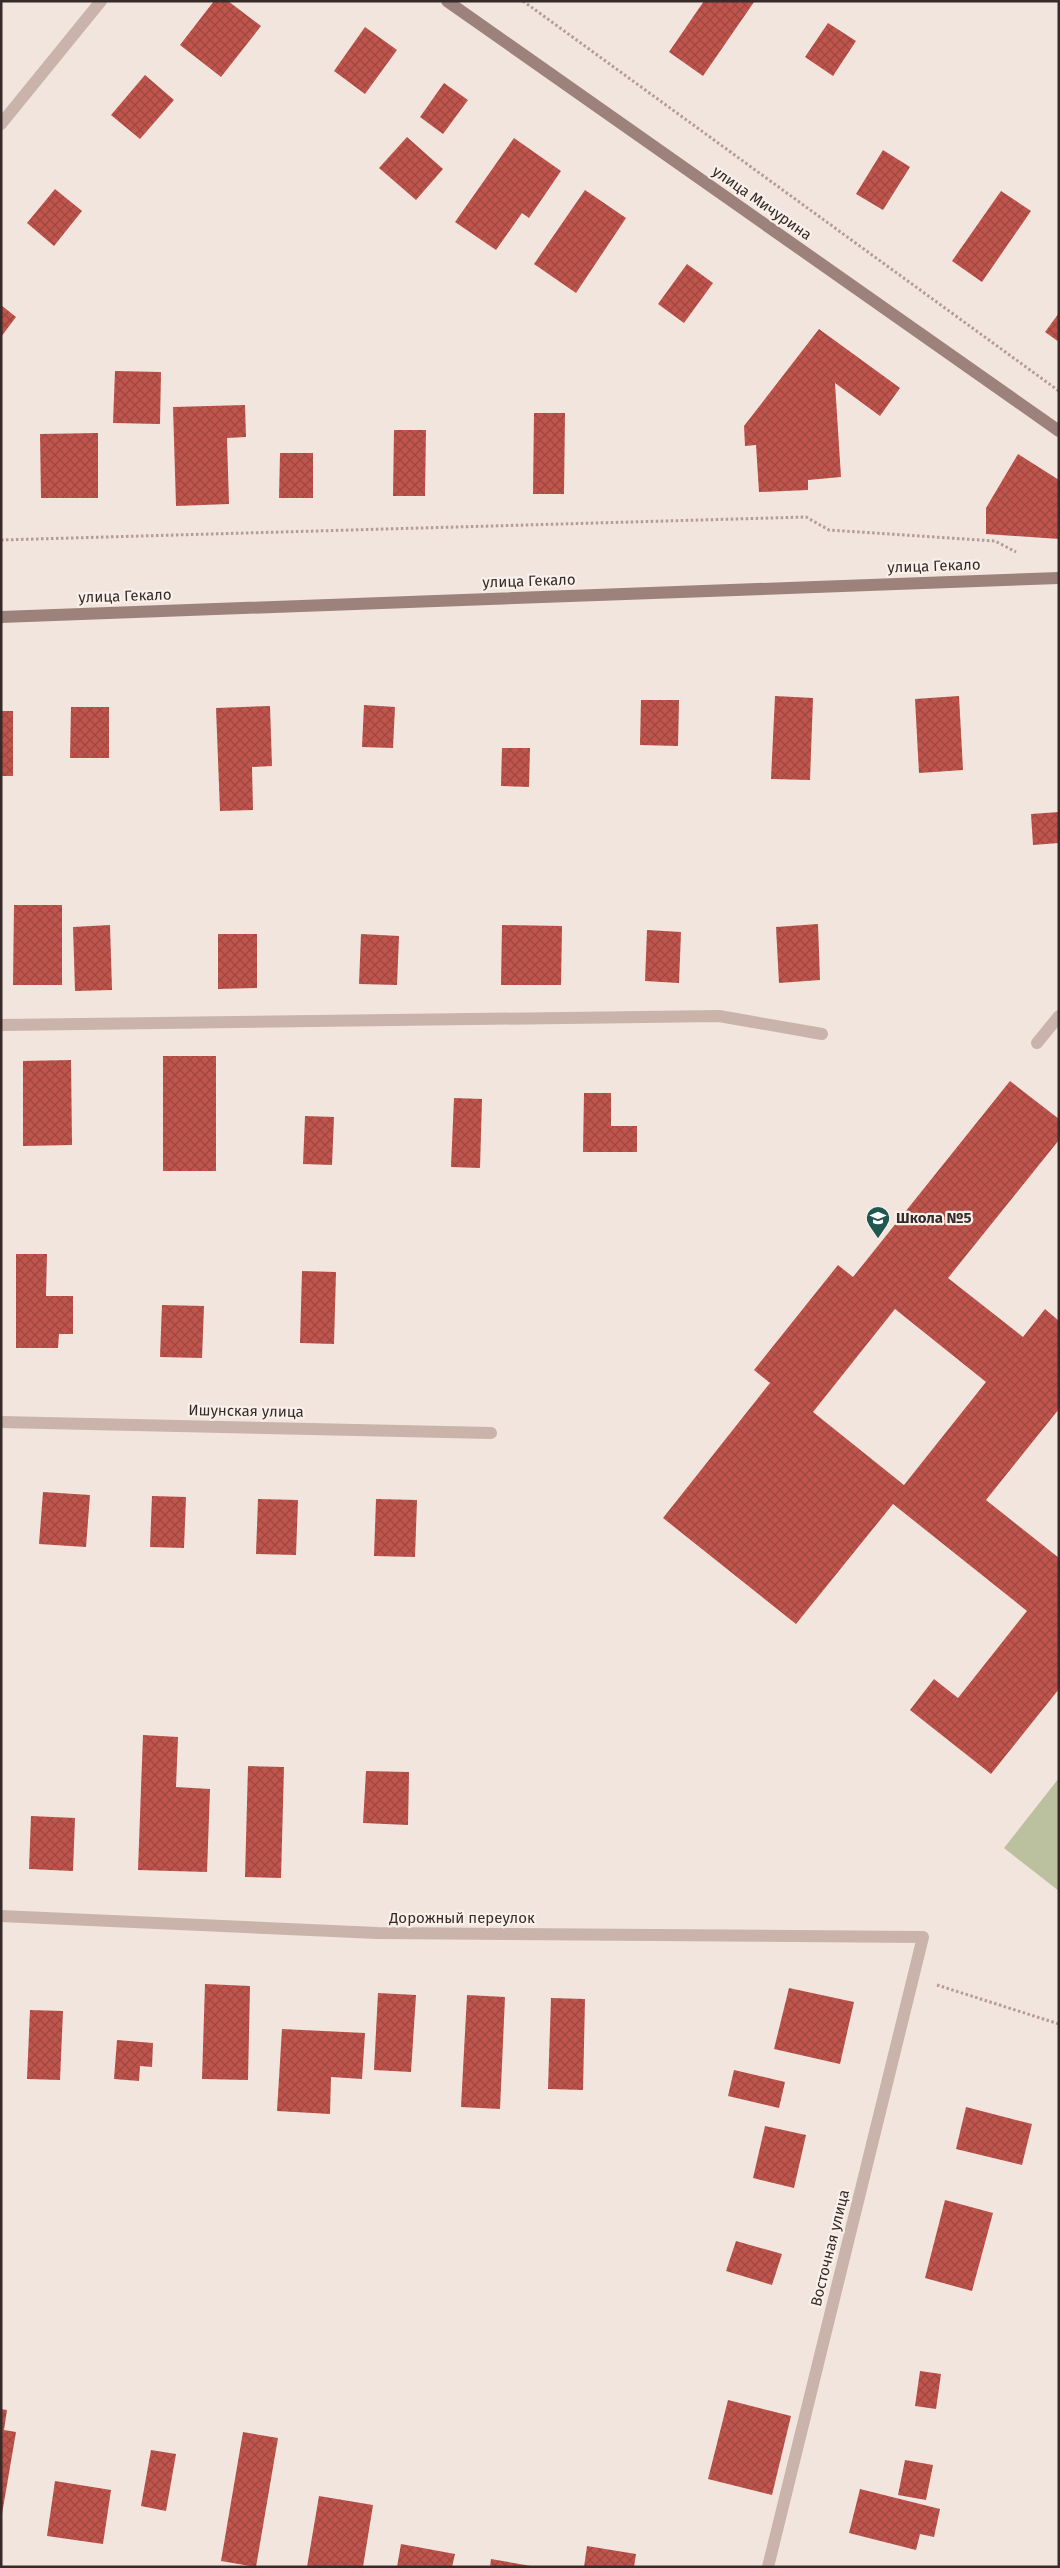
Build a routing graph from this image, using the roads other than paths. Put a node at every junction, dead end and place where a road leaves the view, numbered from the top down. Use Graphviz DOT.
graph roads {
  1 [pos="101,1"];
  2 [pos="447,1"];
  3 [pos="1,124"];
  4 [pos="1059,431"];
  5 [pos="1059,578"];
  6 [pos="1,617"];
  7 [pos="1059,1016"];
  8 [pos="1,1024"];
  9 [pos="822,1034"];
  10 [pos="1037,1043"];
  11 [pos="1,1422"];
  12 [pos="491,1433"];
  13 [pos="1,1916"];
  14 [pos="923,1937"];
  15 [pos="768,2567"];
  1 -- 3 [label="street"];
  2 -- 4 [label="main road, улица Мичурина"];
  5 -- 6 [label="main road, улица Гекало"];
  7 -- 10 [label="street"];
  8 -- 9 [label="street"];
  11 -- 12 [label="street, Ишунская улица"];
  13 -- 14 [label="street, Дорожный переулок"];
  14 -- 15 [label="street, Восточная улица"];
}
